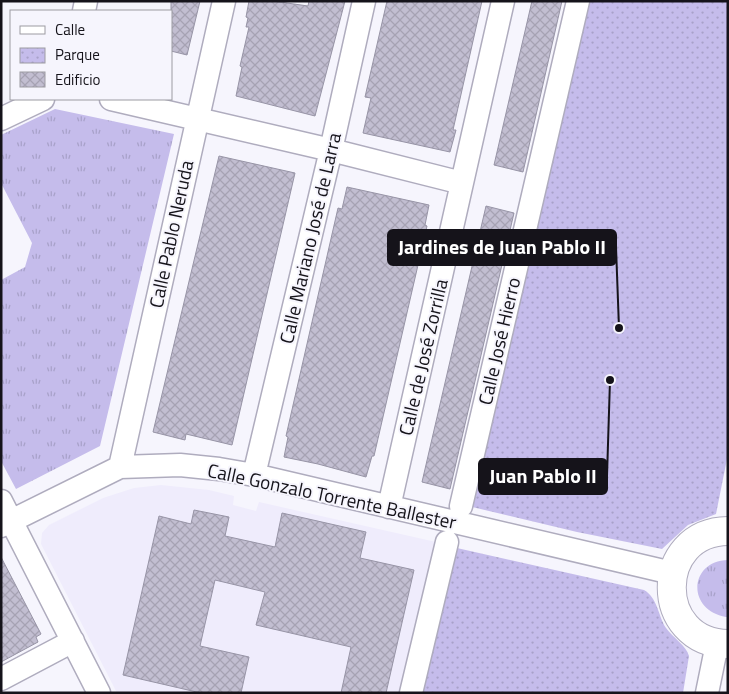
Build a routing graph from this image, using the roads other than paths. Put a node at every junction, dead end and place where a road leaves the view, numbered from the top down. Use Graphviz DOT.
graph roads {
  1 [pos="224,1"];
  2 [pos="364,1"];
  3 [pos="503,1"];
  4 [pos="578,1"];
  5 [pos="41,100"];
  6 [pos="115,100"];
  7 [pos="1,119"];
  8 [pos="197,120"];
  9 [pos="331,150"];
  10 [pos="462,183"];
  11 [pos="120,467"];
  12 [pos="254,475"];
  13 [pos="1,500"];
  14 [pos="461,506"];
  15 [pos="389,507"];
  16 [pos="7,524"];
  17 [pos="728,531"];
  18 [pos="447,542"];
  19 [pos="672,573"];
  20 [pos="73,641"];
  21 [pos="722,644"];
  22 [pos="1,679"];
  23 [pos="99,693"];
  24 [pos="411,693"];
  25 [pos="707,693"];
  1 -- 8 [label="street, Calle Pablo Neruda"];
  2 -- 9 [label="street, Calle Mariano José de Larra"];
  3 -- 10 [label="street, Calle de José Zorrilla"];
  4 -- 14 [label="street, Calle José Hierro"];
  5 -- 7 [label="street"];
  6 -- 8 [label="street"];
  8 -- 9 [label="street"];
  8 -- 11 [label="street, Calle Pablo Neruda"];
  9 -- 10 [label="street"];
  9 -- 12 [label="street, Calle Mariano José de Larra"];
  10 -- 15 [label="street, Calle de José Zorrilla"];
  11 -- 12 [label="street, Calle Gonzalo Torrente Ballester"];
  11 -- 16 [label="street, Calle Gonzalo Torrente Ballester"];
  12 -- 15 [label="street, Calle Gonzalo Torrente Ballester"];
  13 -- 16 [label="street"];
  15 -- 19 [label="street, Calle Gonzalo Torrente Ballester"];
  16 -- 20 [label="street"];
  17 -- 19 [label="street"];
  18 -- 24 [label="street"];
  19 -- 21 [label="street"];
  20 -- 22 [label="street"];
  20 -- 23 [label="street"];
  21 -- 25 [label="street"];
}
